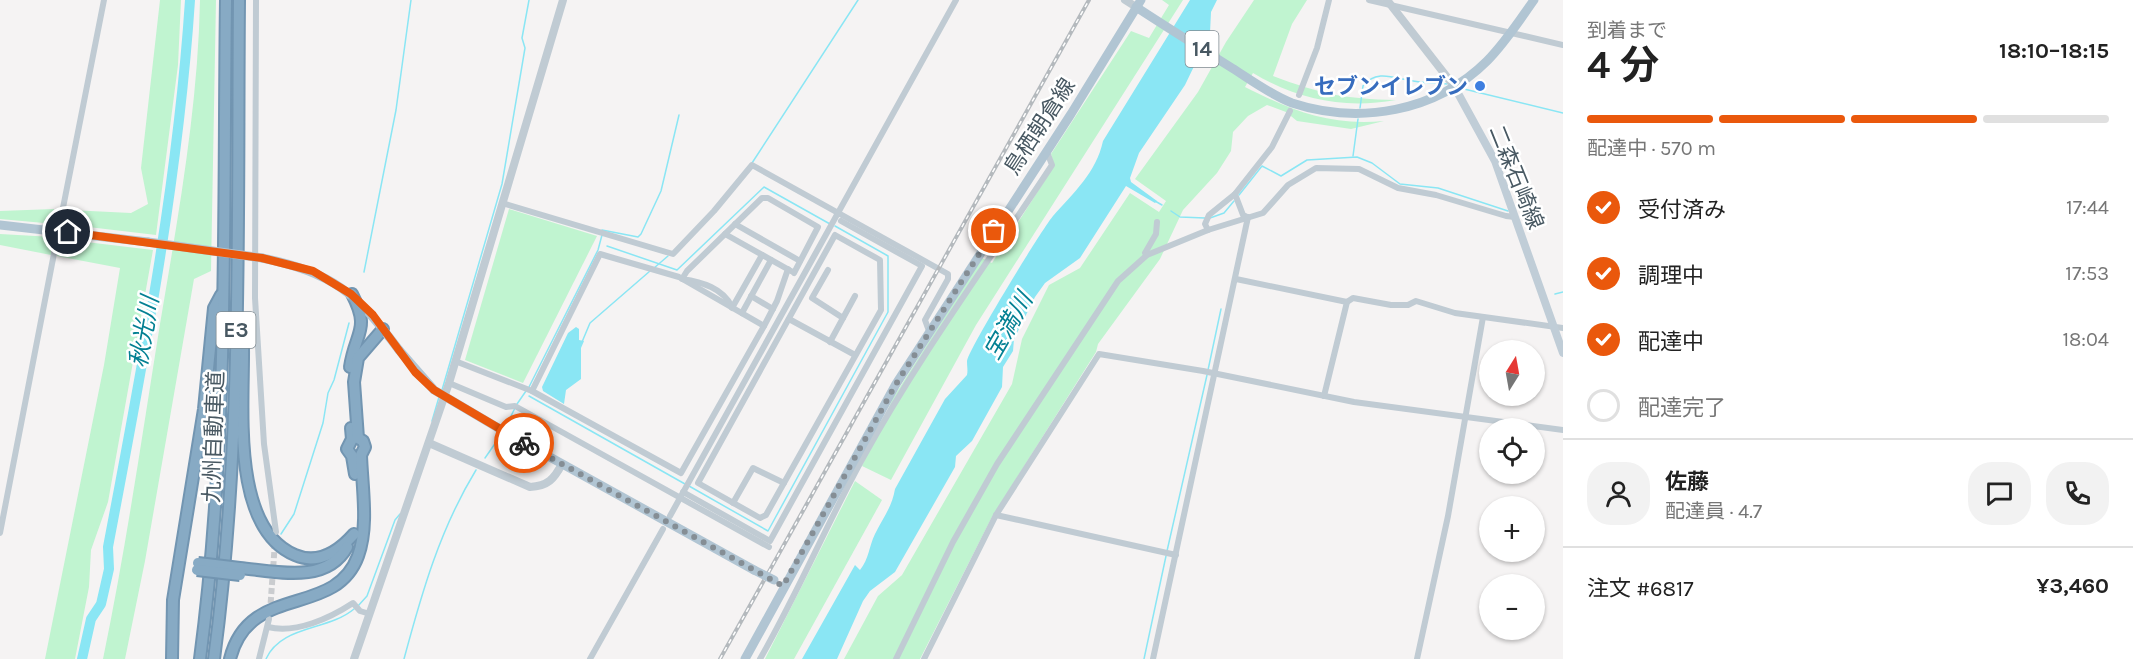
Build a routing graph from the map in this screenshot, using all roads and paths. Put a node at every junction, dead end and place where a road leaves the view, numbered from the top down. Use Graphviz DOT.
graph roads {
  1 [pos="104,0"];
  2 [pos="226,0"];
  3 [pos="239,0"];
  4 [pos="256,0"];
  5 [pos="563,0"];
  6 [pos="956,0"];
  7 [pos="1125,0"];
  8 [pos="1329,0"];
  9 [pos="1369,0"];
  10 [pos="1534,0"];
  11 [pos="1389,2"];
  12 [pos="1139,3"];
  13 [pos="1510,34"];
  14 [pos="1563,45"];
  15 [pos="1454,86"];
  16 [pos="1299,94"];
  17 [pos="1290,111"];
  18 [pos="1046,151"];
  19 [pos="1235,194"];
  20 [pos="237,201"];
  21 [pos="502,203"];
  22 [pos="838,213"];
  23 [pos="1248,217"];
  24 [pos="1515,217"];
  25 [pos="841,221"];
  26 [pos="1157,222"];
  27 [pos="60,223"];
  28 [pos="735,224"];
  29 [pos="0,225"];
  30 [pos="1208,230"];
  31 [pos="725,234"];
  32 [pos="57,238"];
  33 [pos="895,247"];
  34 [pos="762,255"];
  35 [pos="1147,255"];
  36 [pos="771,260"];
  37 [pos="800,261"];
  38 [pos="828,270"];
  39 [pos="791,271"];
  40 [pos="802,278"];
  41 [pos="682,279"];
  42 [pos="1236,279"];
  43 [pos="810,282"];
  44 [pos="223,290"];
  45 [pos="351,294"];
  46 [pos="751,296"];
  47 [pos="855,296"];
  48 [pos="1347,302"];
  49 [pos="732,308"];
  50 [pos="773,309"];
  51 [pos="742,313"];
  52 [pos="1484,317"];
  53 [pos="843,318"];
  54 [pos="789,319"];
  55 [pos="764,326"];
  56 [pos="1558,328"];
  57 [pos="383,329"];
  58 [pos="928,331"];
  59 [pos="830,342"];
  60 [pos="1563,354"];
  61 [pos="352,356"];
  62 [pos="855,356"];
  63 [pos="455,361"];
  64 [pos="1213,373"];
  65 [pos="449,383"];
  66 [pos="532,391"];
  67 [pos="1324,396"];
  68 [pos="1466,418"];
  69 [pos="1563,430"];
  70 [pos="355,438"];
  71 [pos="429,443"];
  72 [pos="356,456"];
  73 [pos="562,464"];
  74 [pos="784,483"];
  75 [pos="682,494"];
  76 [pos="733,503"];
  77 [pos="363,515"];
  78 [pos="996,515"];
  79 [pos="670,516"];
  80 [pos="663,529"];
  81 [pos="276,532"];
  82 [pos="0,533"];
  83 [pos="354,534"];
  84 [pos="769,547"];
  85 [pos="1173,555"];
  86 [pos="178,566"];
  87 [pos="240,571"];
  88 [pos="783,586"];
  89 [pos="370,614"];
  90 [pos="269,619"];
  91 [pos="268,627"];
  92 [pos="172,659"];
  93 [pos="200,659"];
  94 [pos="214,659"];
  95 [pos="230,659"];
  96 [pos="259,659"];
  97 [pos="354,659"];
  98 [pos="590,659"];
  99 [pos="744,659"];
  100 [pos="760,659"];
  101 [pos="896,659"];
  102 [pos="924,659"];
  103 [pos="1153,659"];
  104 [pos="1418,659"];
  1 -- 27 [label="street"];
  2 -- 44 [label="highway, 九州自動車道 / E3"];
  3 -- 20 [label="highway, 九州自動車道 / E3"];
  4 -- 81 [label="street"];
  5 -- 21 [label="street"];
  6 -- 22 [label="street"];
  7 -- 12 [label="street"];
  8 -- 16 [label="street"];
  9 -- 11 [label="street"];
  10 -- 13 [label="main road, 14"];
  11 -- 13 [label="street"];
  11 -- 15 [label="street"];
  12 -- 15 [label="main road, 14"];
  12 -- 18 [label="main road, 鳥栖朝倉線"];
  13 -- 14 [label="street"];
  13 -- 15 [label="main road, 14"];
  15 -- 24 [label="main road, 二森石崎線"];
  17 -- 19 [label="street"];
  18 -- 58 [label="main road, 鳥栖朝倉線"];
  18 -- 100 [label="street"];
  19 -- 23 [label="street"];
  19 -- 30 [label="street"];
  20 -- 83 [label="highway"];
  20 -- 94 [label="highway, 九州自動車道 / E3"];
  21 -- 22 [label="street"];
  21 -- 63 [label="street"];
  22 -- 33 [label="street"];
  22 -- 40 [label="street"];
  23 -- 24 [label="street"];
  23 -- 30 [label="street"];
  23 -- 42 [label="street"];
  24 -- 56 [label="main road, 二森石崎線"];
  25 -- 33 [label="street"];
  26 -- 35 [label="street"];
  28 -- 31 [label="street"];
  28 -- 37 [label="street"];
  28 -- 37 [label="street"];
  29 -- 45 [label="main road, bridge"];
  30 -- 35 [label="street"];
  31 -- 34 [label="street"];
  31 -- 41 [label="street"];
  32 -- 82 [label="street"];
  33 -- 58 [label="street"];
  33 -- 75 [label="street"];
  34 -- 36 [label="street"];
  34 -- 49 [label="street"];
  35 -- 101 [label="street"];
  36 -- 39 [label="street"];
  36 -- 46 [label="street"];
  37 -- 39 [label="street"];
  38 -- 53 [label="street"];
  39 -- 40 [label="street"];
  39 -- 50 [label="street"];
  40 -- 43 [label="street"];
  40 -- 75 [label="street"];
  41 -- 49 [label="street"];
  41 -- 66 [label="street"];
  42 -- 48 [label="street"];
  42 -- 64 [label="street"];
  43 -- 54 [label="street"];
  43 -- 62 [label="street"];
  44 -- 86 [label="highway"];
  44 -- 93 [label="highway, 九州自動車道 / E3"];
  45 -- 57 [label="main road"];
  45 -- 61 [label="highway"];
  46 -- 50 [label="street"];
  46 -- 51 [label="street"];
  47 -- 53 [label="street"];
  48 -- 52 [label="street"];
  48 -- 67 [label="street"];
  49 -- 51 [label="street"];
  50 -- 55 [label="street"];
  51 -- 55 [label="street"];
  52 -- 56 [label="street"];
  52 -- 68 [label="street"];
  53 -- 59 [label="street"];
  54 -- 59 [label="street"];
  54 -- 76 [label="street"];
  55 -- 66 [label="street"];
  56 -- 60 [label="main road, 二森石崎線"];
  57 -- 61 [label="highway"];
  57 -- 70 [label="highway"];
  57 -- 73 [label="main road, bridge"];
  58 -- 88 [label="main road, 鳥栖朝倉線"];
  59 -- 62 [label="street"];
  61 -- 70 [label="highway"];
  62 -- 74 [label="street"];
  63 -- 65 [label="street"];
  63 -- 66 [label="street"];
  64 -- 67 [label="street"];
  64 -- 78 [label="street"];
  64 -- 85 [label="street"];
  65 -- 71 [label="street"];
  65 -- 75 [label="street"];
  67 -- 68 [label="street"];
  68 -- 69 [label="street"];
  68 -- 104 [label="street"];
  70 -- 72 [label="highway"];
  70 -- 72 [label="highway"];
  71 -- 73 [label="street"];
  71 -- 89 [label="street"];
  72 -- 77 [label="highway"];
  72 -- 83 [label="highway"];
  73 -- 88 [label="main road, bridge"];
  74 -- 76 [label="street"];
  74 -- 76 [label="street"];
  75 -- 79 [label="street"];
  75 -- 84 [label="street"];
  77 -- 87 [label="highway"];
  77 -- 95 [label="highway"];
  78 -- 85 [label="street"];
  78 -- 102 [label="street"];
  80 -- 98 [label="street"];
  83 -- 87 [label="highway"];
  85 -- 103 [label="street"];
  86 -- 87 [label="highway, bridge"];
  86 -- 92 [label="highway"];
  88 -- 99 [label="main road, 鳥栖朝倉線"];
  89 -- 91 [label="street"];
  89 -- 97 [label="street"];
  90 -- 91 [label="street"];
  91 -- 96 [label="street"];
}
